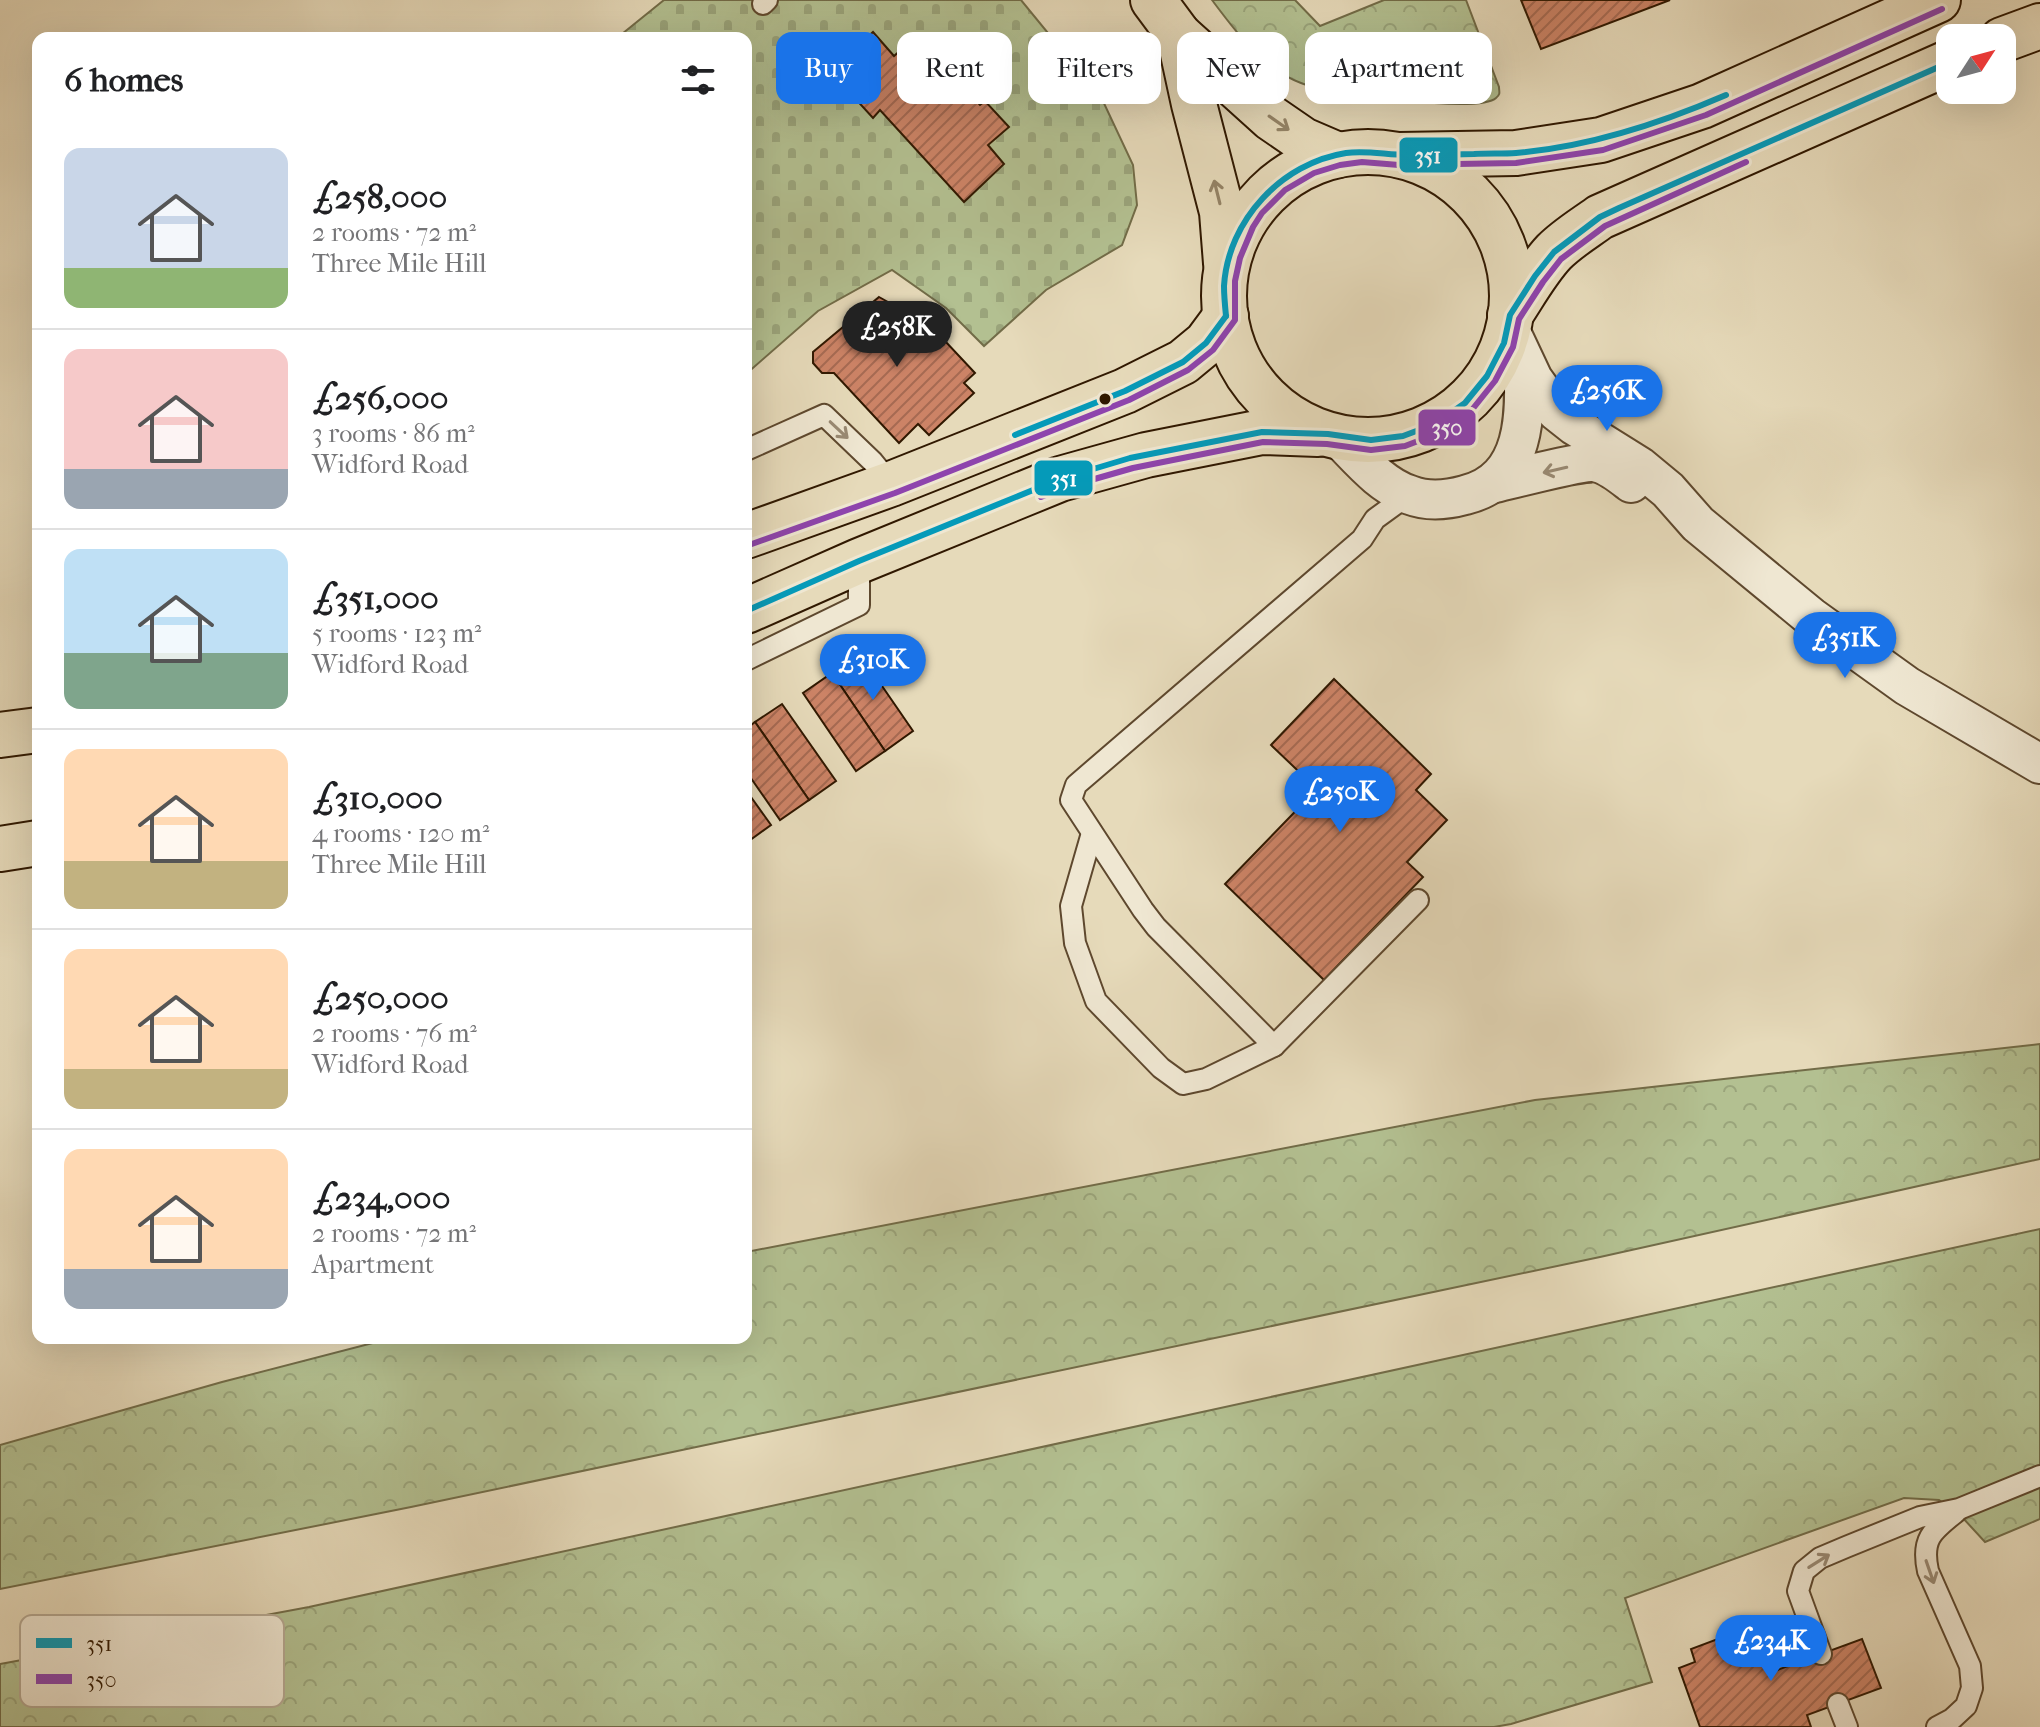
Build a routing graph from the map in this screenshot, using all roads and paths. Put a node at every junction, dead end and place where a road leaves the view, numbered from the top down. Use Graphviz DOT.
graph roads {
  1 [pos="1153,0"];
  2 [pos="1938,0"];
  3 [pos="2040,26"];
  4 [pos="1177,32"];
  5 [pos="2016,35"];
  6 [pos="1936,68"];
  7 [pos="1194,104"];
  8 [pos="1255,104"];
  9 [pos="1338,155"];
  10 [pos="1399,155"];
  11 [pos="1227,269"];
  12 [pos="1226,316"];
  13 [pos="1514,334"];
  14 [pos="1333,436"];
  15 [pos="752,447"];
  16 [pos="891,484"];
  17 [pos="1491,484"];
  18 [pos="1408,495"];
  19 [pos="1698,524"];
  20 [pos="752,534"];
  21 [pos="859,561"];
  22 [pos="752,608"];
  23 [pos="752,657"];
  24 [pos="32,731"];
  25 [pos="0,735"];
  26 [pos="2040,764"];
  27 [pos="1092,833"];
  28 [pos="32,844"];
  29 [pos="0,849"];
  30 [pos="1418,900"];
  31 [pos="1274,1046"];
  32 [pos="2040,1476"];
  33 [pos="1959,1509"];
  34 [pos="1821,1654"];
  35 [pos="1838,1704"];
  36 [pos="1847,1727"];
  37 [pos="1937,1727"];
  1 -- 4 [label="main road"];
  2 -- 10 [label="main road"];
  3 -- 5 [label="main road"];
  6 -- 13 [label="main road"];
  11 -- 7 [label="main road, one-way"];
  8 -- 9 [label="main road, one-way"];
  9 -- 10 [label="main road"];
  9 -- 11 [label="main road"];
  10 -- 13 [label="main road"];
  11 -- 12 [label="main road"];
  12 -- 14 [label="main road"];
  12 -- 16 [label="main road"];
  13 -- 14 [label="main road"];
  13 -- 17 [label="street"];
  13 -- 19 [label="street"];
  14 -- 18 [label="street"];
  14 -- 21 [label="main road"];
  15 -- 16 [label="lane, one-way"];
  16 -- 20 [label="main road"];
  17 -- 18 [label="street"];
  19 -- 17 [label="street, one-way"];
  18 -- 27 [label="lane"];
  19 -- 26 [label="street"];
  21 -- 22 [label="main road"];
  21 -- 23 [label="lane"];
  24 -- 25 [label="main road"];
  27 -- 31 [label="lane"];
  27 -- 31 [label="lane"];
  28 -- 29 [label="main road"];
  30 -- 31 [label="lane"];
  32 -- 33 [label="lane"];
  34 -- 33 [label="lane, one-way"];
  33 -- 37 [label="lane, one-way"];
  35 -- 36 [label="lane"];
}
